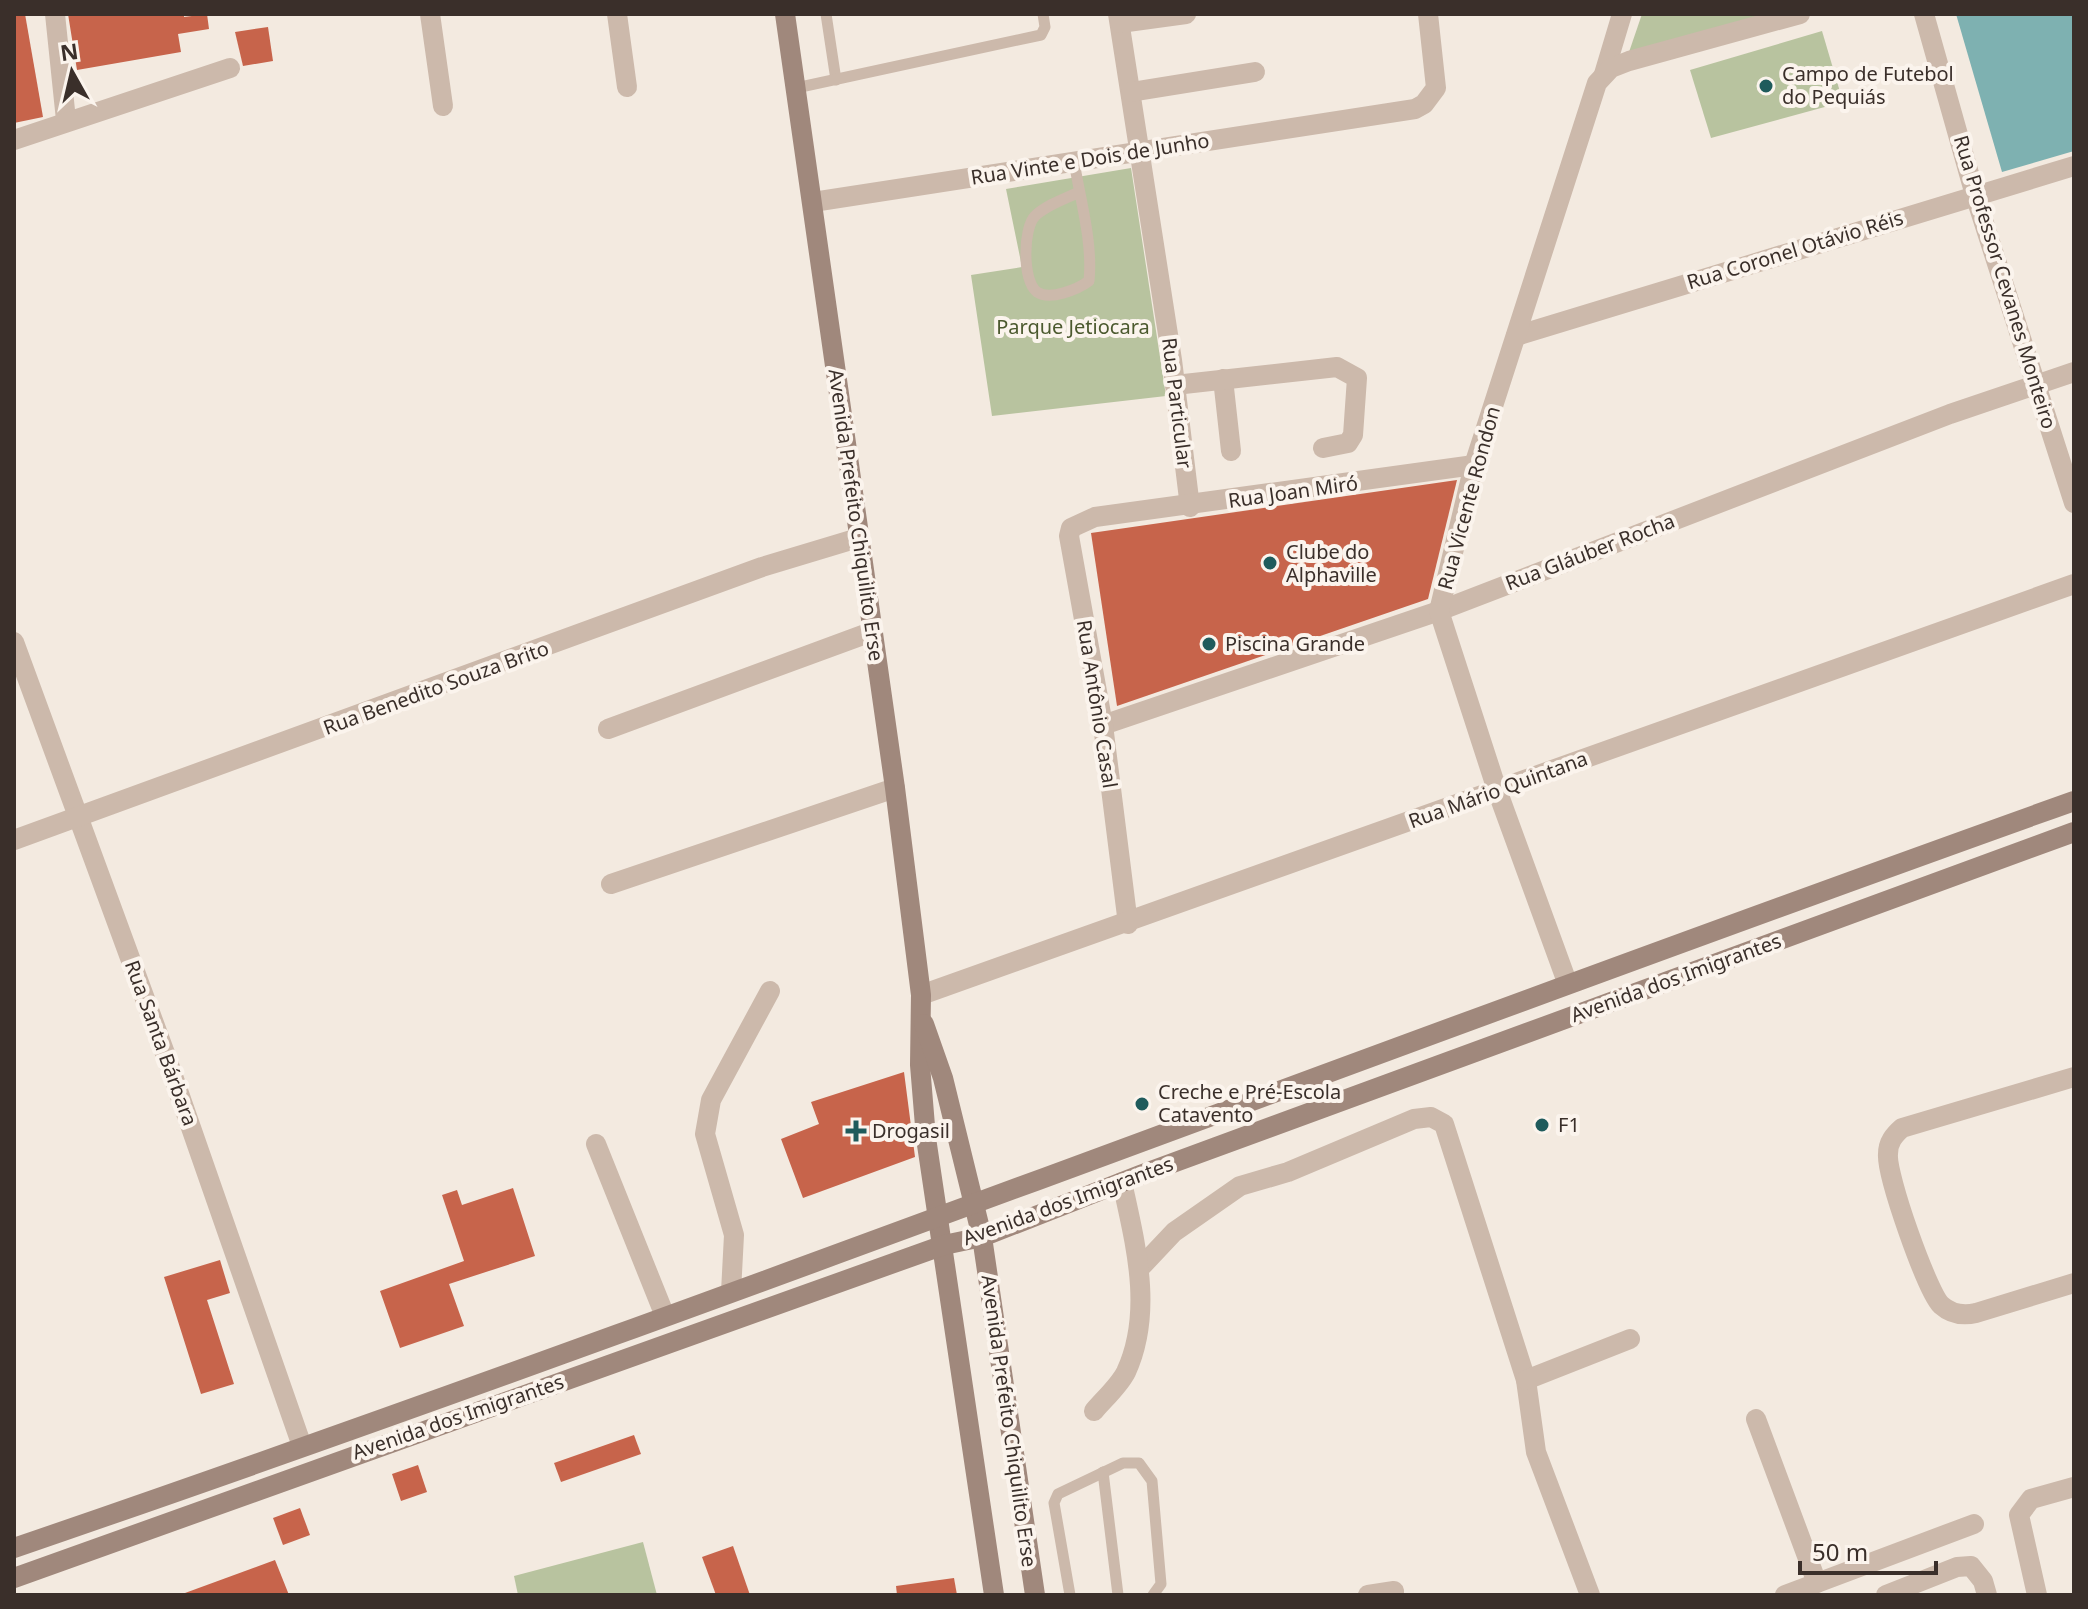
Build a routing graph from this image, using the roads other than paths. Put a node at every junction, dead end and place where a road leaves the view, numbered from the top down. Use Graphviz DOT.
graph roads {
  1 [pos="55,14"];
  2 [pos="430,14"];
  3 [pos="617,14"];
  4 [pos="785,14"];
  5 [pos="826,14"];
  6 [pos="1043,14"];
  7 [pos="1186,14"];
  8 [pos="1428,14"];
  9 [pos="1622,14"];
  10 [pos="1800,14"];
  11 [pos="1924,14"];
  12 [pos="1119,19"];
  13 [pos="230,68"];
  14 [pos="1255,72"];
  15 [pos="1604,74"];
  16 [pos="836,80"];
  17 [pos="627,87"];
  18 [pos="796,88"];
  19 [pos="1131,92"];
  20 [pos="443,106"];
  21 [pos="66,120"];
  22 [pos="14,140"];
  23 [pos="1140,151"];
  24 [pos="1074,161"];
  25 [pos="2074,166"];
  26 [pos="1079,192"];
  27 [pos="1975,195"];
  28 [pos="813,202"];
  29 [pos="1516,336"];
  30 [pos="2074,372"];
  31 [pos="1223,379"];
  32 [pos="2036,383"];
  33 [pos="1175,385"];
  34 [pos="1323,448"];
  35 [pos="1231,451"];
  36 [pos="1474,465"];
  37 [pos="2074,503"];
  38 [pos="1190,507"];
  39 [pos="1112,516"];
  40 [pos="858,538"];
  41 [pos="2074,584"];
  42 [pos="1439,611"];
  43 [pos="871,632"];
  44 [pos="14,642"];
  45 [pos="1103,725"];
  46 [pos="608,729"];
  47 [pos="895,788"];
  48 [pos="1497,790"];
  49 [pos="2074,801"];
  50 [pos="79,817"];
  51 [pos="2074,832"];
  52 [pos="14,840"];
  53 [pos="611,884"];
  54 [pos="1128,924"];
  55 [pos="1567,982"];
  56 [pos="770,991"];
  57 [pos="921,995"];
  58 [pos="921,1016"];
  59 [pos="1446,1027"];
  60 [pos="1458,1059"];
  61 [pos="2074,1077"];
  62 [pos="596,1144"];
  63 [pos="1122,1182"];
  64 [pos="974,1202"];
  65 [pos="937,1216"];
  66 [pos="982,1237"];
  67 [pos="944,1245"];
  68 [pos="1140,1268"];
  69 [pos="2074,1283"];
  70 [pos="731,1292"];
  71 [pos="665,1316"];
  72 [pos="1630,1339"];
  73 [pos="676,1340"];
  74 [pos="1526,1380"];
  75 [pos="1094,1411"];
  76 [pos="1756,1419"];
  77 [pos="302,1446"];
  78 [pos="1103,1472"];
  79 [pos="2074,1487"];
  80 [pos="1974,1524"];
  81 [pos="14,1548"];
  82 [pos="14,1578"];
  83 [pos="1817,1583"];
  84 [pos="994,1595"];
  85 [pos="1035,1595"];
  86 [pos="1070,1595"];
  87 [pos="1118,1595"];
  88 [pos="1153,1595"];
  89 [pos="1368,1595"];
  90 [pos="1394,1595"];
  91 [pos="1590,1595"];
  92 [pos="1785,1595"];
  93 [pos="1886,1595"];
  94 [pos="1987,1595"];
  95 [pos="2037,1595"];
  1 -- 21 [label="street"];
  2 -- 20 [label="street"];
  3 -- 17 [label="street"];
  4 -- 18 [label="main road, Avenida Prefeito Chiquilito Erse"];
  5 -- 16 [label="lane"];
  6 -- 16 [label="lane"];
  7 -- 12 [label="street"];
  8 -- 23 [label="street, Rua Vinte e Dois de Junho"];
  9 -- 15 [label="street"];
  10 -- 15 [label="street"];
  11 -- 27 [label="street, Rua Professor Cevanes Monteiro"];
  12 -- 19 [label="street, Rua Particular"];
  13 -- 21 [label="street"];
  14 -- 19 [label="street"];
  15 -- 29 [label="street, Rua Vicente Rondon"];
  16 -- 18 [label="lane"];
  18 -- 28 [label="main road, Avenida Prefeito Chiquilito Erse"];
  19 -- 23 [label="street, Rua Particular"];
  21 -- 22 [label="street"];
  23 -- 24 [label="street, Rua Vinte e Dois de Junho"];
  23 -- 33 [label="street, Rua Particular"];
  24 -- 26 [label="lane"];
  24 -- 28 [label="street, Rua Vinte e Dois de Junho"];
  25 -- 27 [label="street, Rua Coronel Otávio Réis"];
  26 -- 26 [label="lane"];
  27 -- 29 [label="street, Rua Coronel Otávio Réis"];
  27 -- 32 [label="street, Rua Professor Cevanes Monteiro"];
  28 -- 40 [label="main road, Avenida Prefeito Chiquilito Erse"];
  29 -- 36 [label="street, Rua Vicente Rondon"];
  30 -- 32 [label="street, Rua Gláuber Rocha"];
  31 -- 33 [label="street"];
  31 -- 34 [label="street"];
  31 -- 35 [label="street"];
  32 -- 37 [label="street, Rua Professor Cevanes Monteiro"];
  32 -- 42 [label="street, Rua Gláuber Rocha"];
  33 -- 38 [label="street, Rua Particular"];
  36 -- 38 [label="street, Rua Joan Miró"];
  36 -- 42 [label="street, Rua Vicente Rondon"];
  38 -- 39 [label="street, Rua Joan Miró"];
  39 -- 45 [label="street, Rua Antônio Casal"];
  40 -- 43 [label="main road, Avenida Prefeito Chiquilito Erse"];
  40 -- 50 [label="street, Rua Benedito Souza Brito"];
  41 -- 48 [label="street, Rua Mário Quintana"];
  42 -- 45 [label="street, Rua Gláuber Rocha"];
  42 -- 48 [label="street, Rua Vicente Rondon"];
  43 -- 46 [label="street"];
  43 -- 47 [label="main road, Avenida Prefeito Chiquilito Erse"];
  44 -- 50 [label="street, Rua Santa Bárbara"];
  45 -- 54 [label="street, Rua Antônio Casal"];
  47 -- 53 [label="street"];
  47 -- 57 [label="main road, Avenida Prefeito Chiquilito Erse"];
  48 -- 54 [label="street, Rua Mário Quintana"];
  48 -- 55 [label="street, Rua Vicente Rondon"];
  49 -- 55 [label="main road, Avenida dos Imigrantes"];
  50 -- 52 [label="street, Rua Benedito Souza Brito"];
  50 -- 77 [label="street, Rua Santa Bárbara"];
  51 -- 60 [label="main road, Avenida dos Imigrantes"];
  54 -- 57 [label="street, Rua Mário Quintana"];
  55 -- 59 [label="main road, Avenida dos Imigrantes"];
  56 -- 70 [label="street"];
  57 -- 58 [label="main road, Avenida Prefeito Chiquilito Erse"];
  58 -- 64 [label="main road, Avenida Prefeito Chiquilito Erse"];
  58 -- 65 [label="main road, Avenida Prefeito Chiquilito Erse"];
  59 -- 60 [label="main road"];
  59 -- 64 [label="main road, Avenida dos Imigrantes"];
  60 -- 63 [label="main road, Avenida dos Imigrantes"];
  61 -- 69 [label="street"];
  62 -- 71 [label="street"];
  63 -- 66 [label="main road, Avenida dos Imigrantes"];
  63 -- 68 [label="street"];
  64 -- 65 [label="main road, Avenida dos Imigrantes"];
  64 -- 66 [label="main road, Avenida Prefeito Chiquilito Erse"];
  65 -- 67 [label="main road, Avenida Prefeito Chiquilito Erse"];
  65 -- 70 [label="main road, Avenida dos Imigrantes"];
  66 -- 67 [label="main road, Avenida dos Imigrantes"];
  66 -- 85 [label="main road, Avenida Prefeito Chiquilito Erse"];
  67 -- 73 [label="main road, Avenida dos Imigrantes"];
  67 -- 84 [label="main road, Avenida Prefeito Chiquilito Erse"];
  68 -- 74 [label="street"];
  68 -- 75 [label="street"];
  70 -- 71 [label="main road, Avenida dos Imigrantes"];
  71 -- 73 [label="main road"];
  71 -- 77 [label="main road, Avenida dos Imigrantes"];
  72 -- 74 [label="street"];
  73 -- 82 [label="main road, Avenida dos Imigrantes"];
  74 -- 91 [label="street"];
  76 -- 83 [label="street"];
  77 -- 81 [label="main road, Avenida dos Imigrantes"];
  78 -- 86 [label="lane"];
  78 -- 87 [label="lane"];
  78 -- 88 [label="lane"];
  79 -- 95 [label="street"];
  80 -- 83 [label="street"];
  83 -- 92 [label="street"];
  89 -- 90 [label="street"];
  93 -- 94 [label="street"];
}
